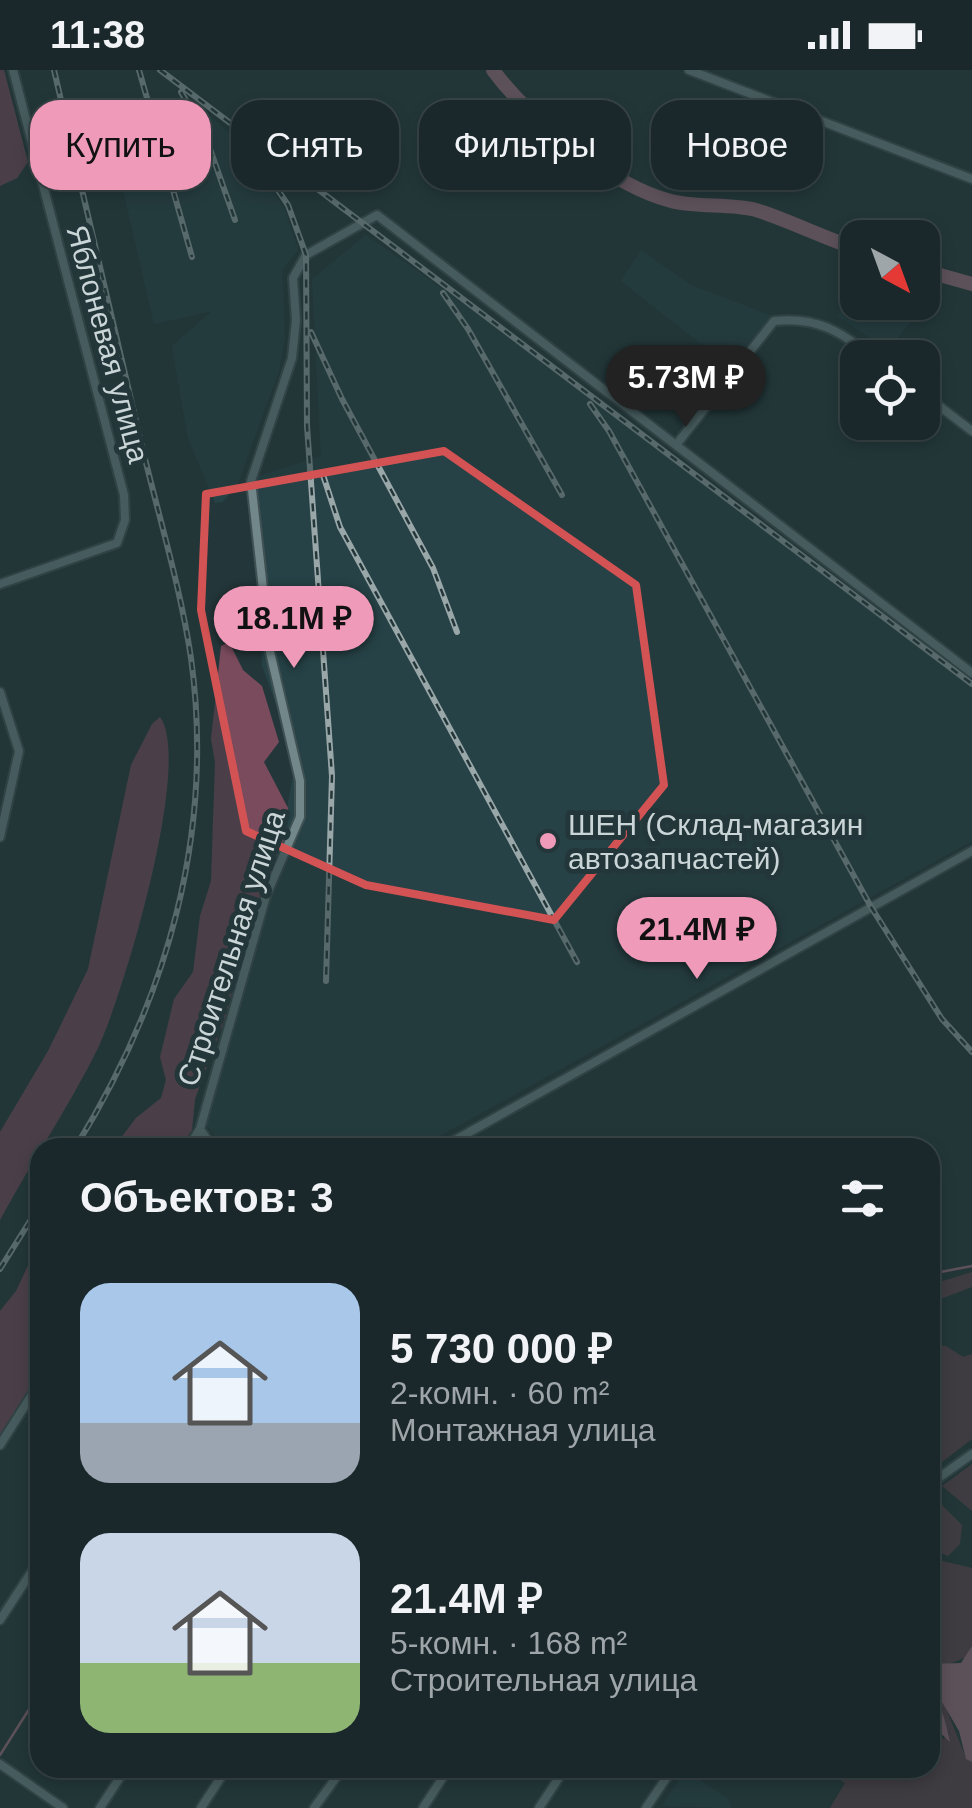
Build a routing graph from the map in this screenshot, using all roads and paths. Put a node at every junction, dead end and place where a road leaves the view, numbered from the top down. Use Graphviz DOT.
graph roads {
  1 [pos="14,70"];
  2 [pos="690,70"];
  3 [pos="972,179"];
  4 [pos="851,340"];
  5 [pos="940,406"];
  6 [pos="972,430"];
  7 [pos="676,445"];
  8 [pos="0,584"];
  9 [pos="972,673"];
  10 [pos="0,692"];
  11 [pos="0,837"];
  12 [pos="972,851"];
  13 [pos="200,1129"];
  14 [pos="194,1138"];
  15 [pos="206,1138"];
  16 [pos="459,1138"];
  17 [pos="30,1398"];
  18 [pos="0,1445"];
  19 [pos="972,1454"];
  20 [pos="940,1477"];
  21 [pos="30,1574"];
  22 [pos="0,1620"];
  23 [pos="2,1767"];
  24 [pos="120,1778"];
  25 [pos="221,1778"];
  26 [pos="336,1778"];
  27 [pos="442,1778"];
  28 [pos="559,1778"];
  29 [pos="666,1778"];
  30 [pos="63,1808"];
  31 [pos="100,1808"];
  32 [pos="200,1808"];
  33 [pos="314,1808"];
  34 [pos="423,1808"];
  35 [pos="539,1808"];
  36 [pos="646,1808"];
  1 -- 8 [label="street, Яблоневая улица"];
  2 -- 3 [label="street"];
  4 -- 7 [label="street"];
  5 -- 6 [label="street"];
  7 -- 9 [label="street"];
  7 -- 13 [label="street, Строительная улица"];
  10 -- 11 [label="street"];
  12 -- 16 [label="street"];
  13 -- 14 [label="street"];
  13 -- 15 [label="street, Строительная улица"];
  17 -- 18 [label="street"];
  19 -- 20 [label="street"];
  21 -- 22 [label="street"];
  23 -- 30 [label="street"];
  24 -- 31 [label="street"];
  25 -- 32 [label="street"];
  26 -- 33 [label="street"];
  27 -- 34 [label="street"];
  28 -- 35 [label="street"];
  29 -- 36 [label="street"];
}
